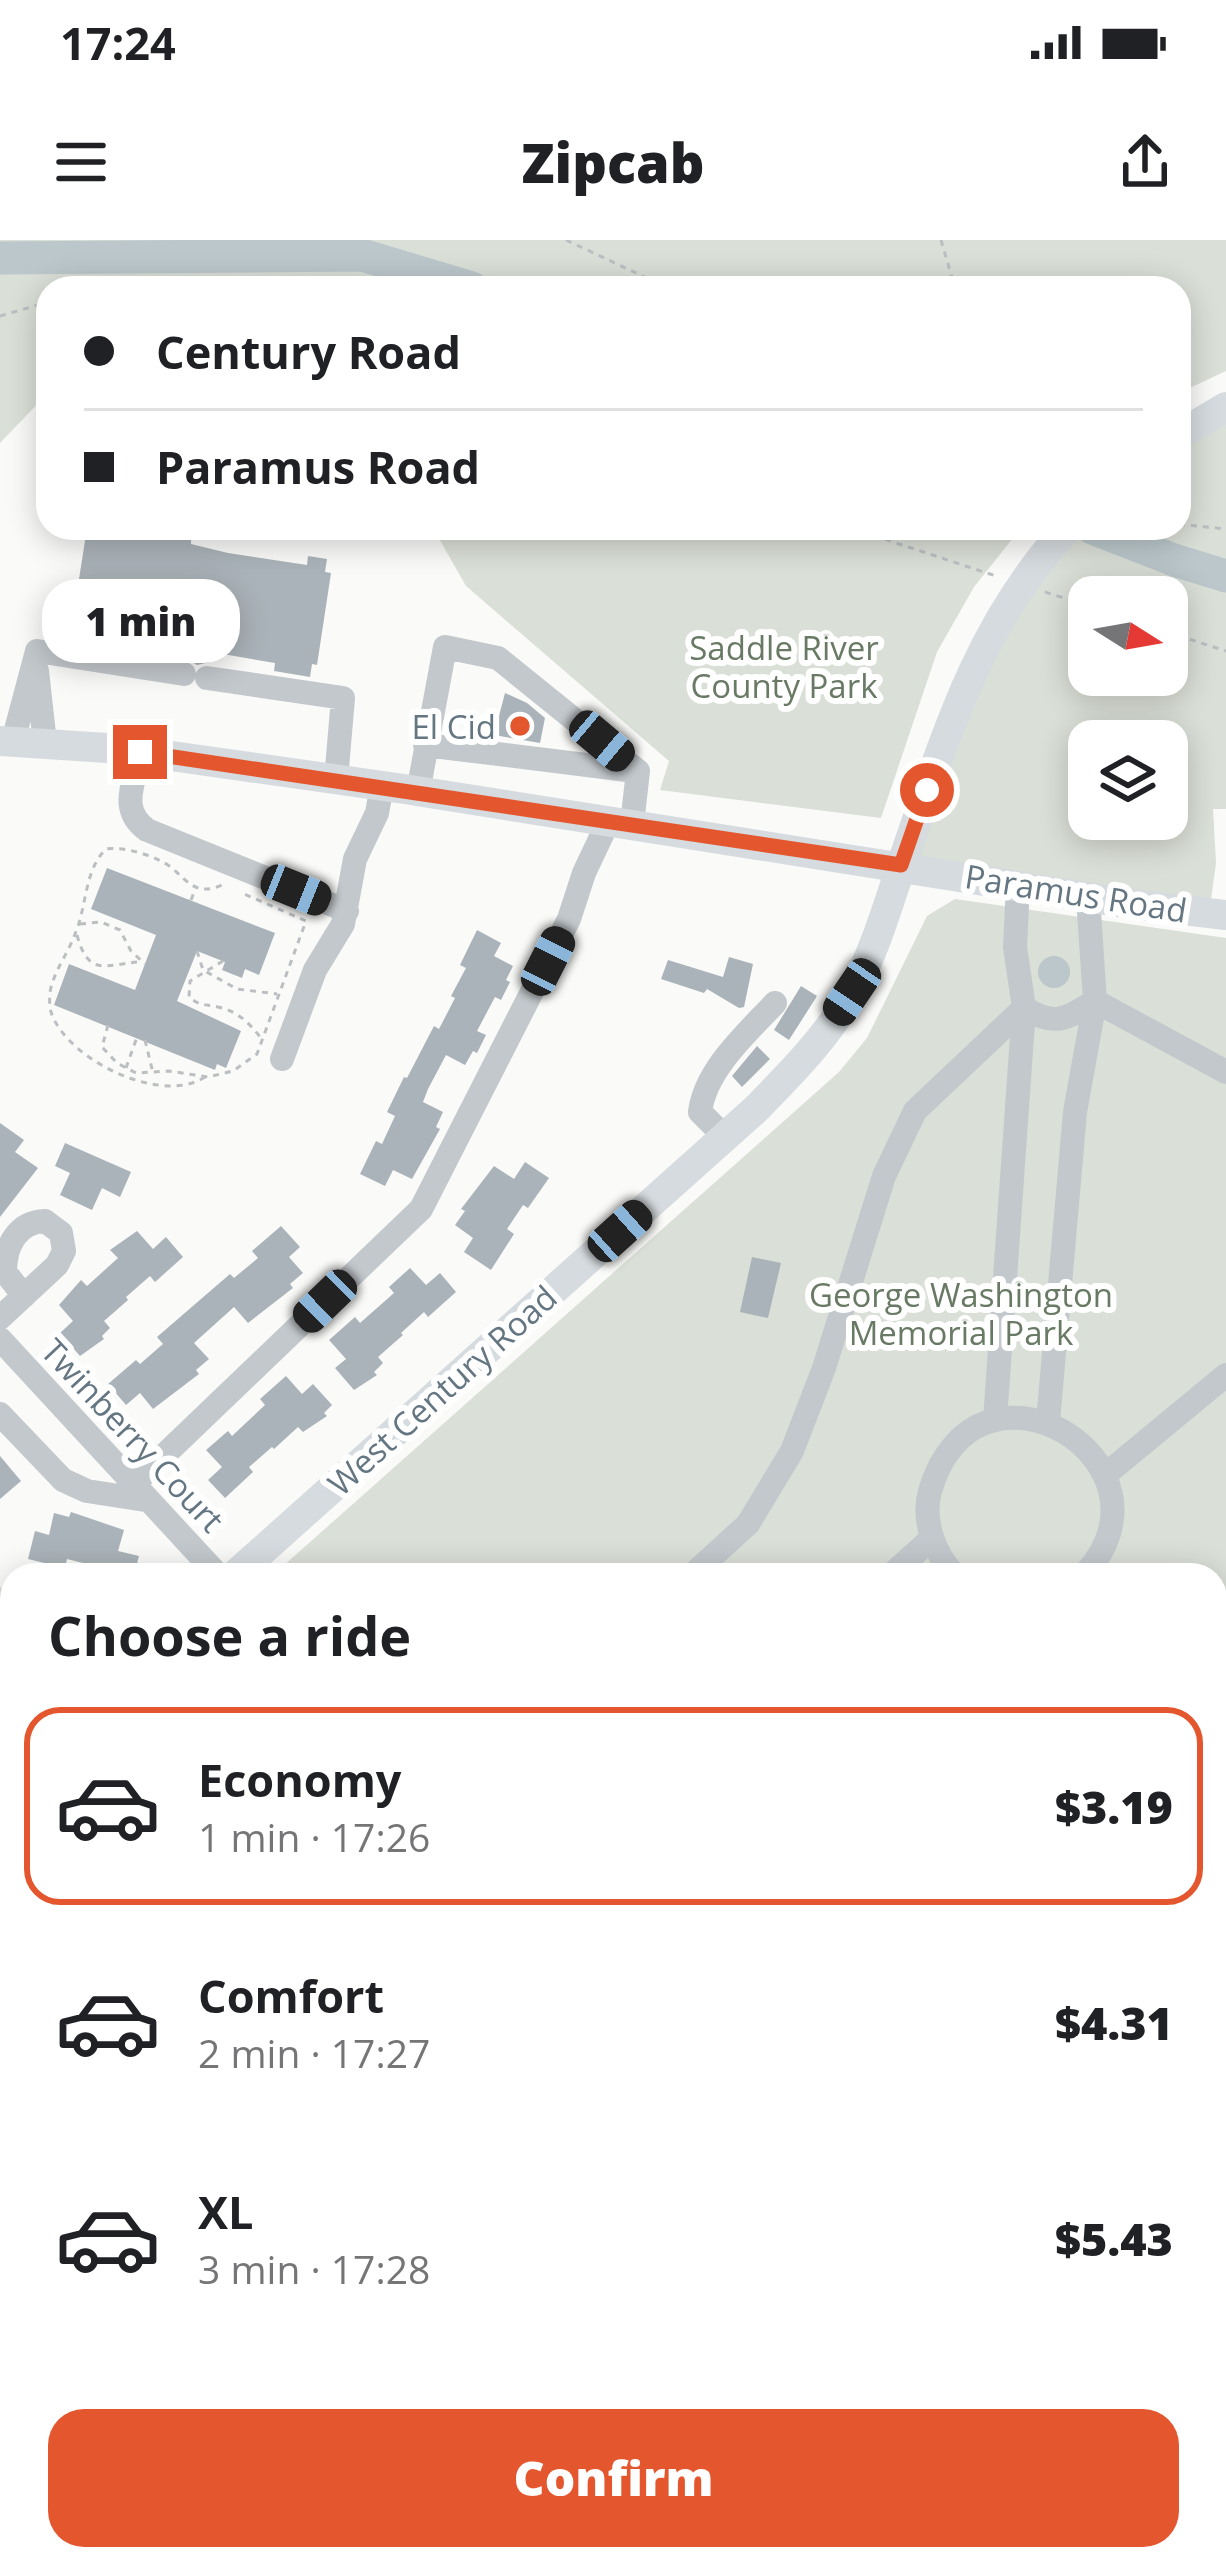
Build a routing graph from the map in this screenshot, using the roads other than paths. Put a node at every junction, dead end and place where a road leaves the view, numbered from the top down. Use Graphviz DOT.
graph roads {
  1 [pos="1226,407"];
  2 [pos="1191,427"];
  3 [pos="1057,540"];
  4 [pos="339,697"];
  5 [pos="19,742"];
  6 [pos="425,745"];
  7 [pos="140,752"];
  8 [pos="638,771"];
  9 [pos="301,775"];
  10 [pos="336,780"];
  11 [pos="382,786"];
  12 [pos="418,791"];
  13 [pos="621,822"];
  14 [pos="901,865"];
  15 [pos="1018,885"];
  16 [pos="1088,897"];
  17 [pos="347,911"];
  18 [pos="1226,915"];
  19 [pos="1095,1001"];
  20 [pos="775,1003"];
  21 [pos="1024,1008"];
  22 [pos="282,1059"];
  23 [pos="1226,1072"];
  24 [pos="725,1137"];
  25 [pos="24,1296"];
  26 [pos="0,1318"];
  27 [pos="0,1339"];
  28 [pos="1226,1375"];
  29 [pos="0,1414"];
  30 [pos="995,1420"];
  31 [pos="1048,1422"];
  32 [pos="1105,1475"];
  33 [pos="138,1493"];
  34 [pos="931,1539"];
  35 [pos="206,1563"];
  36 [pos="248,1563"];
  37 [pos="705,1563"];
  38 [pos="904,1563"];
  39 [pos="947,1563"];
  40 [pos="1092,1563"];
  1 -- 2 [label="main road"];
  3 -- 14 [label="main road, West Century Road"];
  4 -- 5 [label="street"];
  4 -- 9 [label="street"];
  4 -- 10 [label="street"];
  5 -- 7 [label="main road, Paramus Road"];
  6 -- 8 [label="street"];
  6 -- 8 [label="street"];
  6 -- 12 [label="street"];
  7 -- 9 [label="main road, Paramus Road"];
  7 -- 17 [label="street"];
  8 -- 13 [label="street"];
  9 -- 10 [label="main road, Paramus Road"];
  10 -- 11 [label="main road, Paramus Road"];
  11 -- 12 [label="main road, Paramus Road"];
  11 -- 17 [label="street"];
  12 -- 13 [label="main road, Paramus Road"];
  13 -- 14 [label="main road, Paramus Road"];
  13 -- 33 [label="street"];
  14 -- 15 [label="main road, Paramus Road"];
  14 -- 24 [label="main road, West Century Road"];
  15 -- 16 [label="main road, Paramus Road"];
  15 -- 21 [label="street"];
  16 -- 18 [label="main road, Paramus Road"];
  16 -- 19 [label="street"];
  17 -- 22 [label="street"];
  19 -- 21 [label="street"];
  19 -- 23 [label="street"];
  19 -- 31 [label="street"];
  20 -- 24 [label="street"];
  21 -- 30 [label="street"];
  21 -- 37 [label="street"];
  24 -- 36 [label="main road, West Century Road"];
  25 -- 26 [label="street"];
  27 -- 33 [label="street, Twinberry Court"];
  28 -- 32 [label="street"];
  29 -- 33 [label="street"];
  30 -- 31 [label="street"];
  30 -- 34 [label="street"];
  31 -- 32 [label="street"];
  32 -- 40 [label="street"];
  33 -- 35 [label="street, Twinberry Court"];
  34 -- 38 [label="street"];
  34 -- 39 [label="street"];
}
